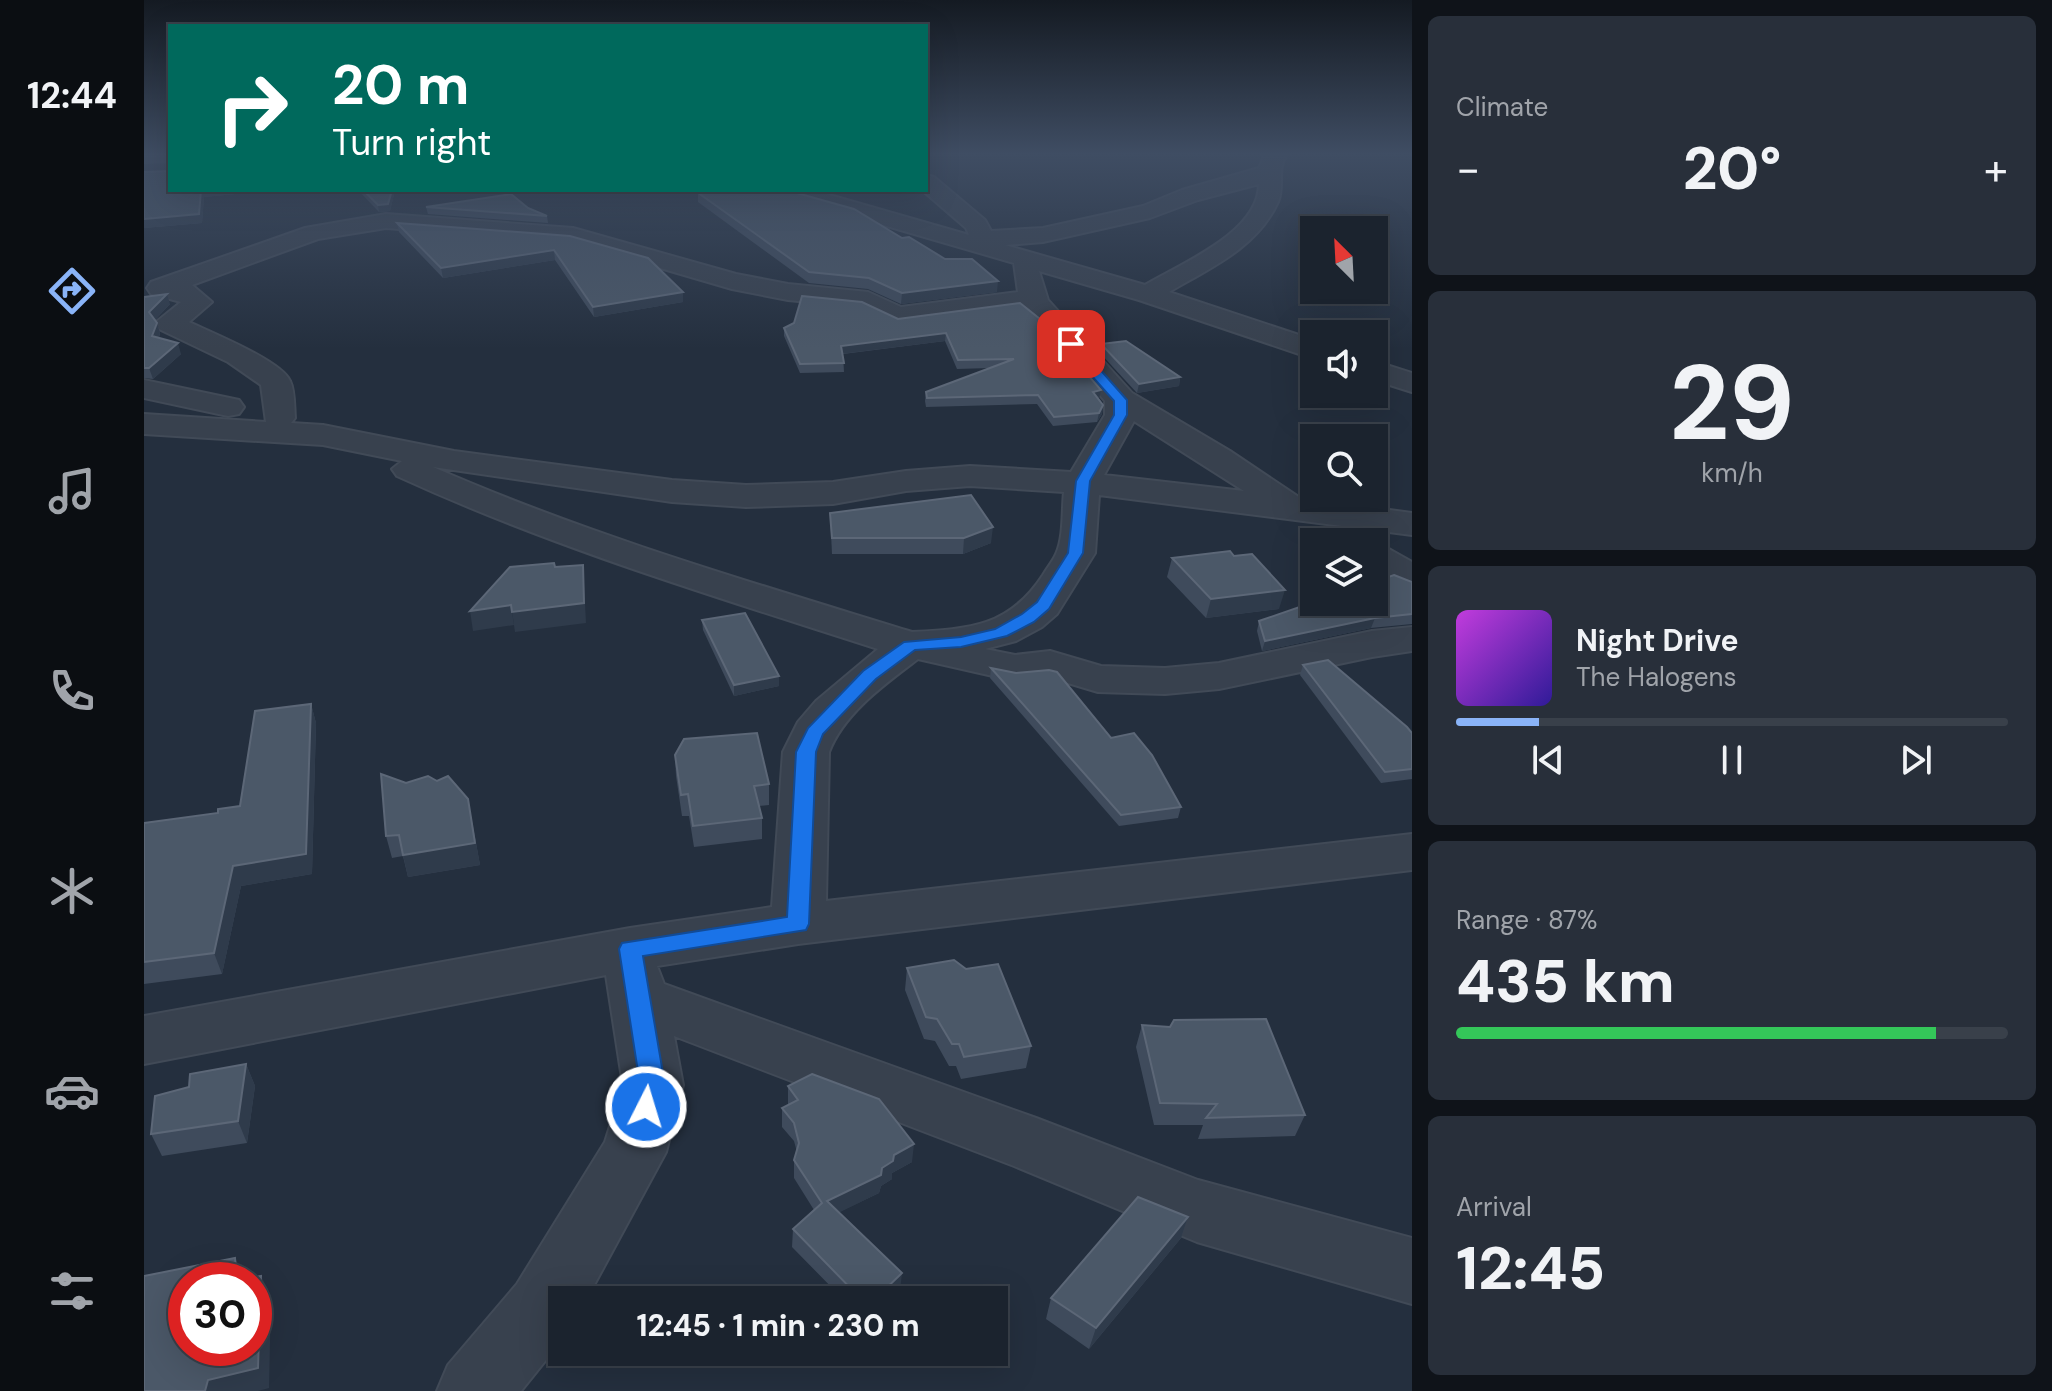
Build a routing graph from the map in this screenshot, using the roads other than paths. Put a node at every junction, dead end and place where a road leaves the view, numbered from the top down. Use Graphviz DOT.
graph roads {
  1 [pos="312,219"];
  2 [pos="899,219"];
  3 [pos="970,219"];
  4 [pos="1115,219"];
  5 [pos="1257,219"];
  6 [pos="284,242"];
  7 [pos="1000,245"];
  8 [pos="1148,294"];
  9 [pos="1036,298"];
  10 [pos="1300,345"];
  11 [pos="1388,375"];
  12 [pos="1412,383"];
  13 [pos="144,389"];
  14 [pos="1121,400"];
  15 [pos="279,418"];
  16 [pos="144,424"];
  17 [pos="323,435"];
  18 [pos="369,446"];
  19 [pos="1083,481"];
  20 [pos="1293,509"];
  21 [pos="1412,524"];
  22 [pos="1325,528"];
  23 [pos="1388,564"];
  24 [pos="1412,578"];
  25 [pos="1412,639"];
  26 [pos="910,645"];
  27 [pos="1412,852"];
  28 [pos="798,924"];
  29 [pos="634,974"];
  30 [pos="144,1040"];
  31 [pos="1412,1271"];
  32 [pos="474,1391"];
  1 -- 6 [label="street"];
  2 -- 7 [label="street"];
  3 -- 7 [label="street"];
  4 -- 7 [label="street"];
  5 -- 8 [label="street"];
  6 -- 9 [label="street"];
  6 -- 15 [label="street"];
  7 -- 8 [label="street"];
  7 -- 9 [label="street"];
  8 -- 10 [label="street"];
  9 -- 14 [label="street"];
  11 -- 12 [label="street"];
  13 -- 15 [label="street"];
  14 -- 19 [label="street"];
  14 -- 20 [label="street"];
  15 -- 17 [label="street"];
  16 -- 17 [label="street"];
  17 -- 18 [label="street"];
  18 -- 19 [label="street"];
  18 -- 26 [label="street"];
  19 -- 20 [label="street"];
  19 -- 26 [label="street"];
  20 -- 21 [label="street"];
  20 -- 22 [label="street"];
  23 -- 24 [label="street"];
  25 -- 26 [label="street"];
  26 -- 28 [label="street"];
  27 -- 28 [label="street"];
  28 -- 29 [label="street"];
  29 -- 30 [label="street"];
  29 -- 31 [label="street"];
  29 -- 32 [label="street"];
}
